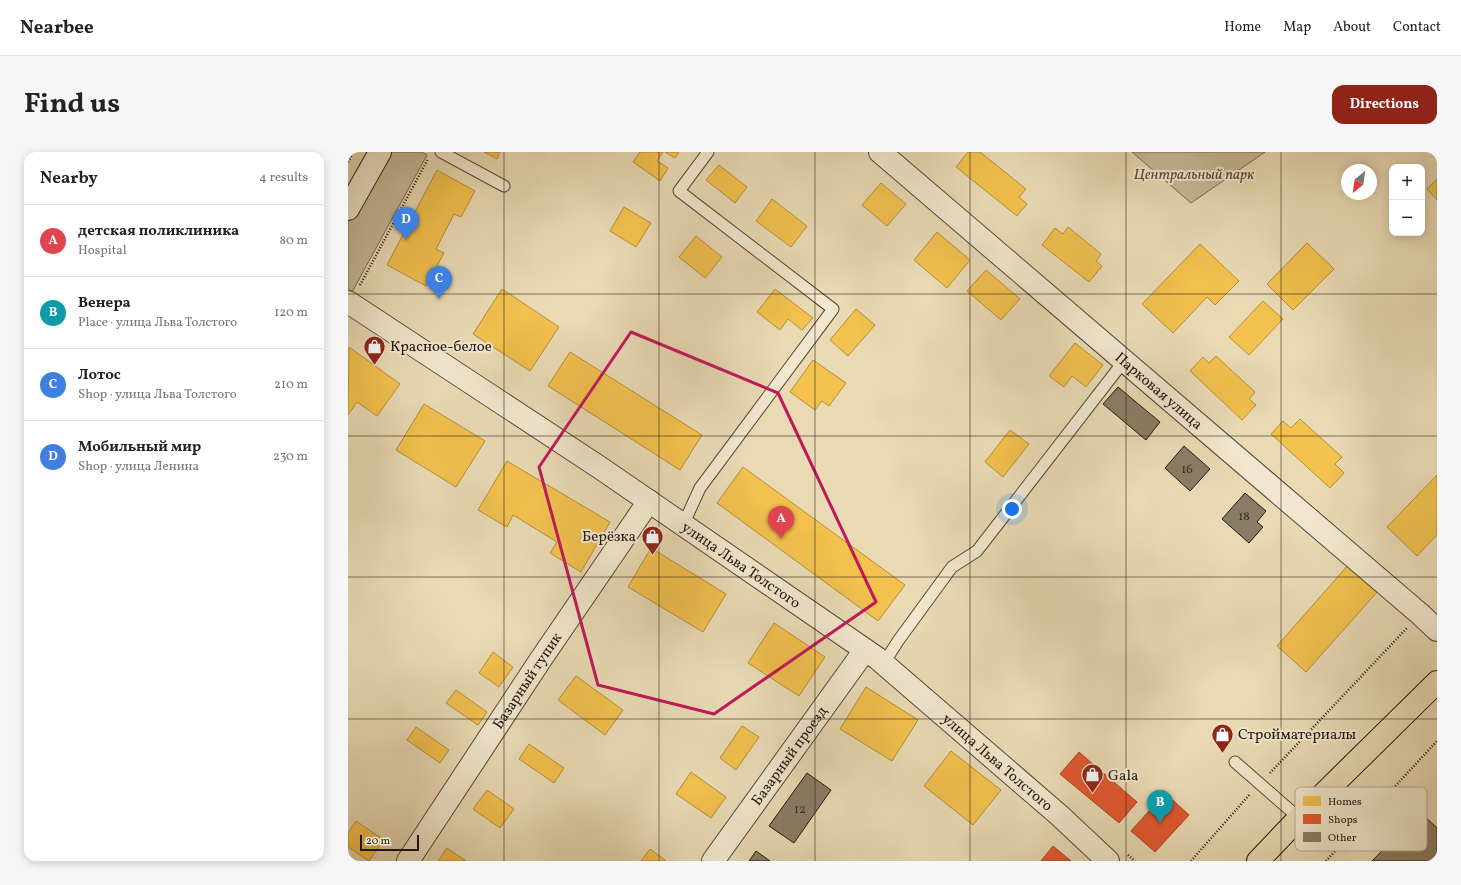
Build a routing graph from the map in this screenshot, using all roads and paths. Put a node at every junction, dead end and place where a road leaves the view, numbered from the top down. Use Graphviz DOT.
graph roads {
  1 [pos="353,152"];
  2 [pos="380,152"];
  3 [pos="441,152"];
  4 [pos="708,152"];
  5 [pos="880,152"];
  6 [pos="428,159"];
  7 [pos="348,162"];
  8 [pos="504,186"];
  9 [pos="348,209"];
  10 [pos="349,302"];
  11 [pos="1124,361"];
  12 [pos="649,501"];
  13 [pos="683,525"];
  14 [pos="1420,614"];
  15 [pos="1437,630"];
  16 [pos="865,650"];
  17 [pos="884,664"];
  18 [pos="1437,682"];
  19 [pos="1437,741"];
  20 [pos="1235,762"];
  21 [pos="1260,784"];
  22 [pos="1330,787"];
  23 [pos="1394,787"];
  24 [pos="1295,815"];
  25 [pos="1295,822"];
  26 [pos="1335,851"];
  27 [pos="408,861"];
  28 [pos="713,861"];
  29 [pos="1108,861"];
  30 [pos="1191,861"];
  31 [pos="1258,861"];
  32 [pos="1326,861"];
  1 -- 7 [label="path"];
  2 -- 9 [label="street"];
  3 -- 8 [label="lane"];
  4 -- 13 [label="lane"];
  5 -- 11 [label="street, Парковая улица"];
  6 -- 10 [label="path"];
  10 -- 12 [label="street, улица Льва Толстого"];
  11 -- 14 [label="street, Парковая улица"];
  11 -- 17 [label="lane"];
  12 -- 13 [label="street, улица Льва Толстого"];
  12 -- 27 [label="street, Базарный тупик"];
  13 -- 16 [label="street, улица Льва Толстого"];
  14 -- 15 [label="street, Парковая улица"];
  14 -- 21 [label="path"];
  16 -- 17 [label="street, улица Льва Толстого"];
  16 -- 28 [label="street, Базарный проезд"];
  17 -- 29 [label="street, улица Льва Толстого"];
  18 -- 22 [label="main road"];
  19 -- 23 [label="path"];
  20 -- 21 [label="lane"];
  21 -- 24 [label="lane"];
  21 -- 30 [label="path"];
  25 -- 31 [label="main road"];
  26 -- 32 [label="path"];
}
